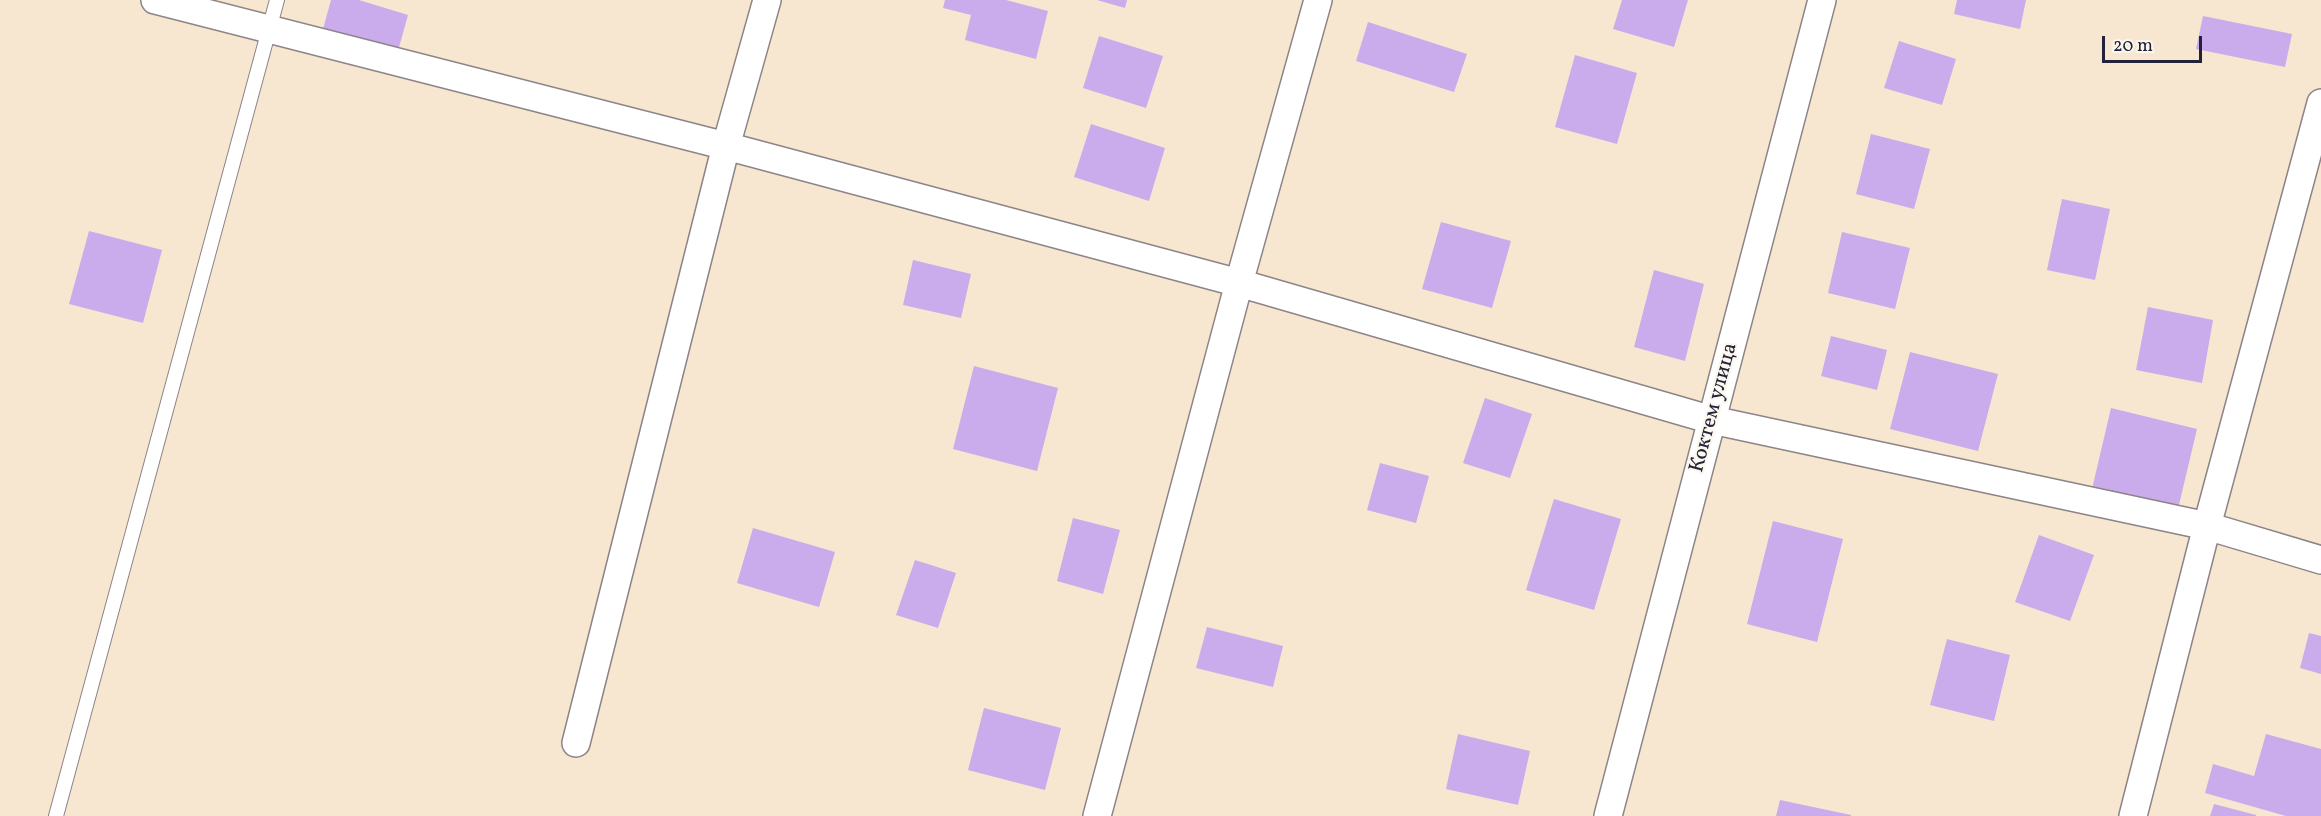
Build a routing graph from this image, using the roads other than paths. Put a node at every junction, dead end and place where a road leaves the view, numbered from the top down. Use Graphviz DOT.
graph roads {
  1 [pos="155,0"];
  2 [pos="276,0"];
  3 [pos="767,0"];
  4 [pos="1318,0"];
  5 [pos="1822,0"];
  6 [pos="268,30"];
  7 [pos="2321,103"];
  8 [pos="726,146"];
  9 [pos="1239,283"];
  10 [pos="1712,420"];
  11 [pos="2207,526"];
  12 [pos="2321,560"];
  13 [pos="576,742"];
  14 [pos="56,816"];
  15 [pos="1097,816"];
  16 [pos="1608,816"];
  17 [pos="2133,816"];
  1 -- 6 [label="street"];
  2 -- 6 [label="lane"];
  3 -- 8 [label="street"];
  4 -- 9 [label="street"];
  5 -- 10 [label="street, Коктем улица"];
  6 -- 8 [label="street"];
  6 -- 14 [label="lane"];
  7 -- 11 [label="street"];
  8 -- 9 [label="street"];
  8 -- 13 [label="street"];
  9 -- 10 [label="street"];
  9 -- 15 [label="street"];
  10 -- 11 [label="street"];
  10 -- 16 [label="street, Коктем улица"];
  11 -- 12 [label="street"];
  11 -- 17 [label="street"];
}
